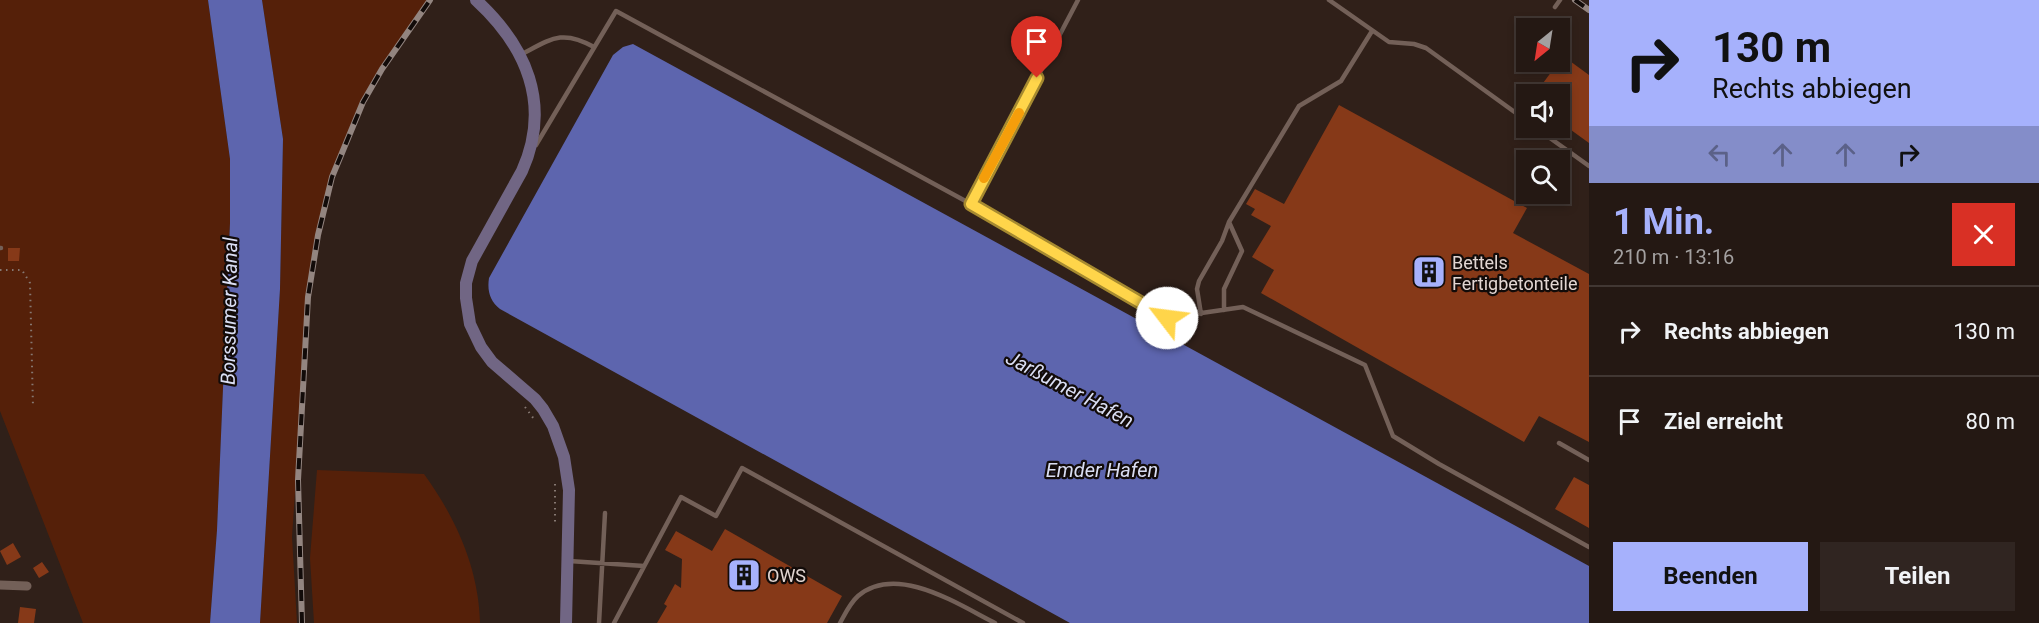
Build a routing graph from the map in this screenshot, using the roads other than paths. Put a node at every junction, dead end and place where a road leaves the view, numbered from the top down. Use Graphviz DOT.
graph roads {
  1 [pos="476,0"];
  2 [pos="1078,0"];
  3 [pos="1329,0"];
  4 [pos="1560,0"];
  5 [pos="1555,7"];
  6 [pos="1372,31"];
  7 [pos="594,47"];
  8 [pos="521,55"];
  9 [pos="1516,113"];
  10 [pos="1550,138"];
  11 [pos="526,160"];
  12 [pos="1589,166"];
  13 [pos="971,204"];
  14 [pos="1228,222"];
  15 [pos="1224,310"];
  16 [pos="1201,314"];
  17 [pos="1559,443"];
  18 [pos="1589,460"];
  19 [pos="605,513"];
  20 [pos="1589,547"];
  21 [pos="567,561"];
  22 [pos="603,564"];
  23 [pos="644,566"];
  24 [pos="0,585"];
  25 [pos="27,586"];
  26 [pos="566,623"];
  27 [pos="599,623"];
  28 [pos="614,623"];
  29 [pos="840,623"];
  30 [pos="995,623"];
  31 [pos="1023,623"];
  1 -- 8 [label="street"];
  2 -- 13 [label="lane"];
  3 -- 6 [label="lane"];
  4 -- 5 [label="lane"];
  6 -- 9 [label="lane"];
  6 -- 14 [label="lane"];
  7 -- 8 [label="lane"];
  7 -- 11 [label="lane"];
  7 -- 13 [label="lane"];
  8 -- 11 [label="street"];
  10 -- 12 [label="lane"];
  11 -- 21 [label="street"];
  13 -- 16 [label="lane"];
  14 -- 15 [label="lane"];
  14 -- 16 [label="lane"];
  15 -- 16 [label="lane"];
  15 -- 20 [label="lane"];
  17 -- 18 [label="lane"];
  19 -- 22 [label="lane"];
  21 -- 22 [label="lane"];
  21 -- 26 [label="street"];
  22 -- 23 [label="lane"];
  22 -- 27 [label="lane"];
  23 -- 28 [label="lane"];
  23 -- 31 [label="lane"];
  24 -- 25 [label="street"];
  29 -- 30 [label="lane"];
}
